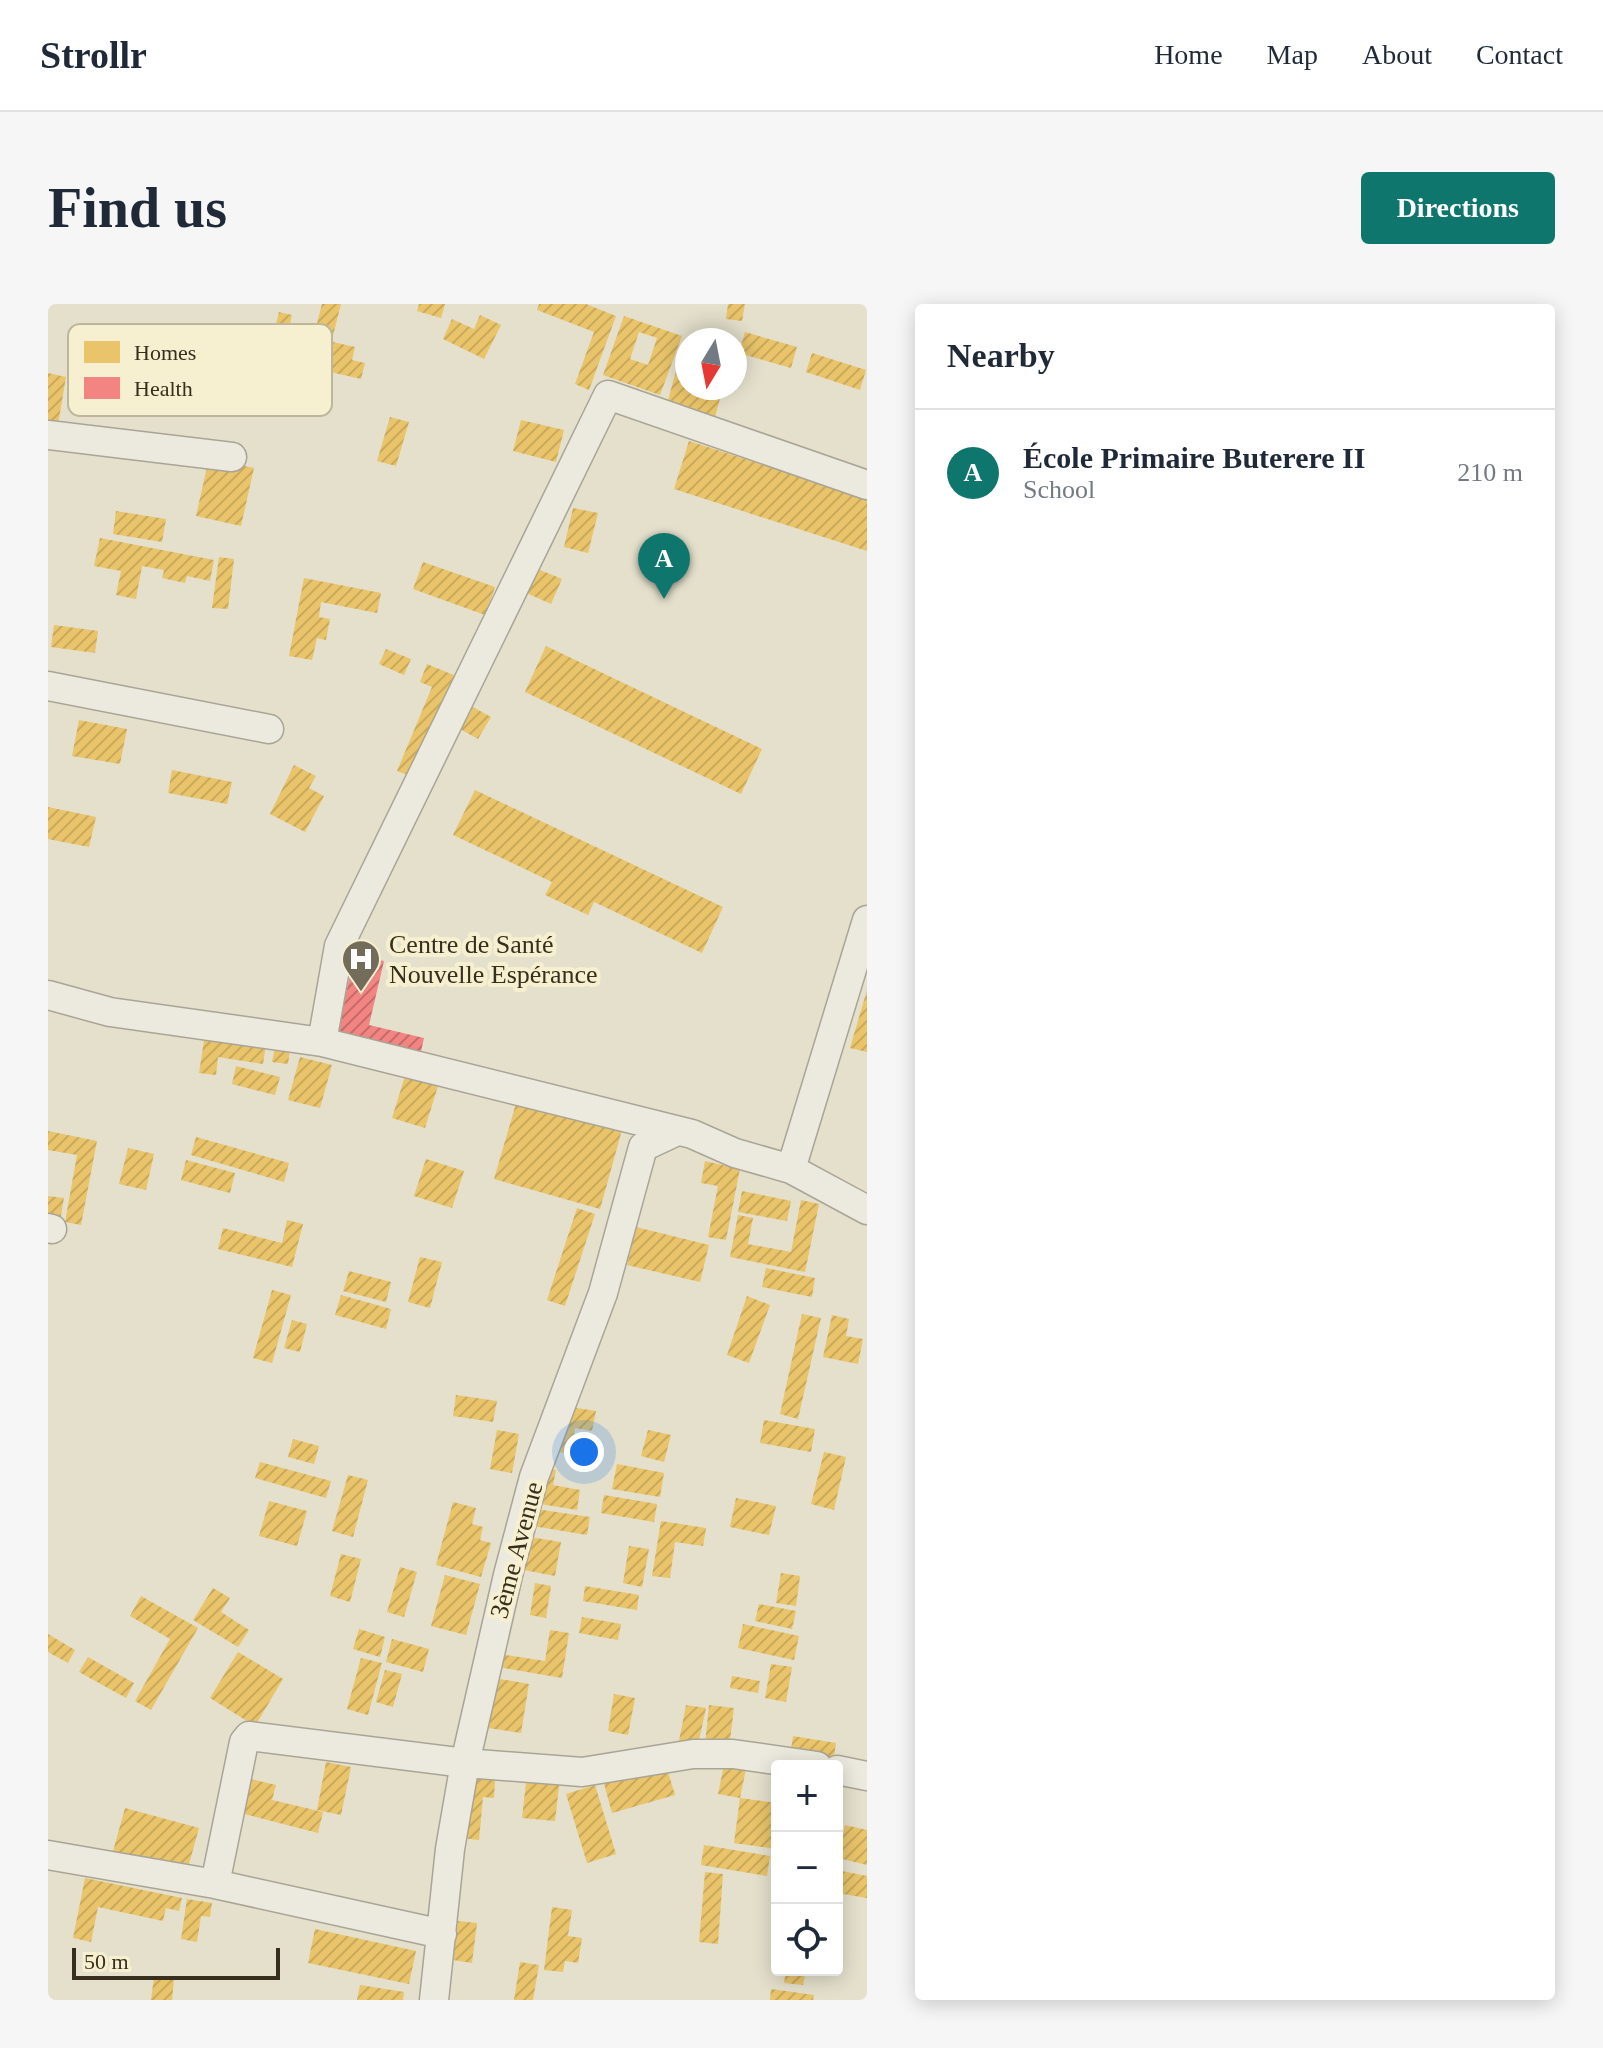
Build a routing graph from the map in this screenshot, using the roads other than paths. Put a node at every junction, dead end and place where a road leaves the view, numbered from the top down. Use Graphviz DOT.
graph roads {
  1 [pos="48,435"];
  2 [pos="232,457"];
  3 [pos="867,485"];
  4 [pos="48,686"];
  5 [pos="269,729"];
  6 [pos="867,920"];
  7 [pos="48,995"];
  8 [pos="322,1042"];
  9 [pos="675,1132"];
  10 [pos="791,1169"];
  11 [pos="867,1210"];
  12 [pos="775,1760"];
  13 [pos="465,1763"];
  14 [pos="843,1771"];
  15 [pos="867,1776"];
  16 [pos="48,1855"];
  17 [pos="215,1884"];
  18 [pos="442,1934"];
  19 [pos="434,2000"];
  1 -- 2 [label="street"];
  3 -- 8 [label="street"];
  4 -- 5 [label="street"];
  6 -- 10 [label="street"];
  7 -- 8 [label="street"];
  8 -- 9 [label="street"];
  9 -- 10 [label="street"];
  9 -- 13 [label="street, 3ème Avenue"];
  10 -- 11 [label="street"];
  12 -- 13 [label="street"];
  13 -- 17 [label="street"];
  13 -- 18 [label="street, 3ème Avenue"];
  14 -- 15 [label="street"];
  16 -- 17 [label="street"];
  17 -- 18 [label="street"];
  18 -- 19 [label="street, 3ème Avenue"];
}
